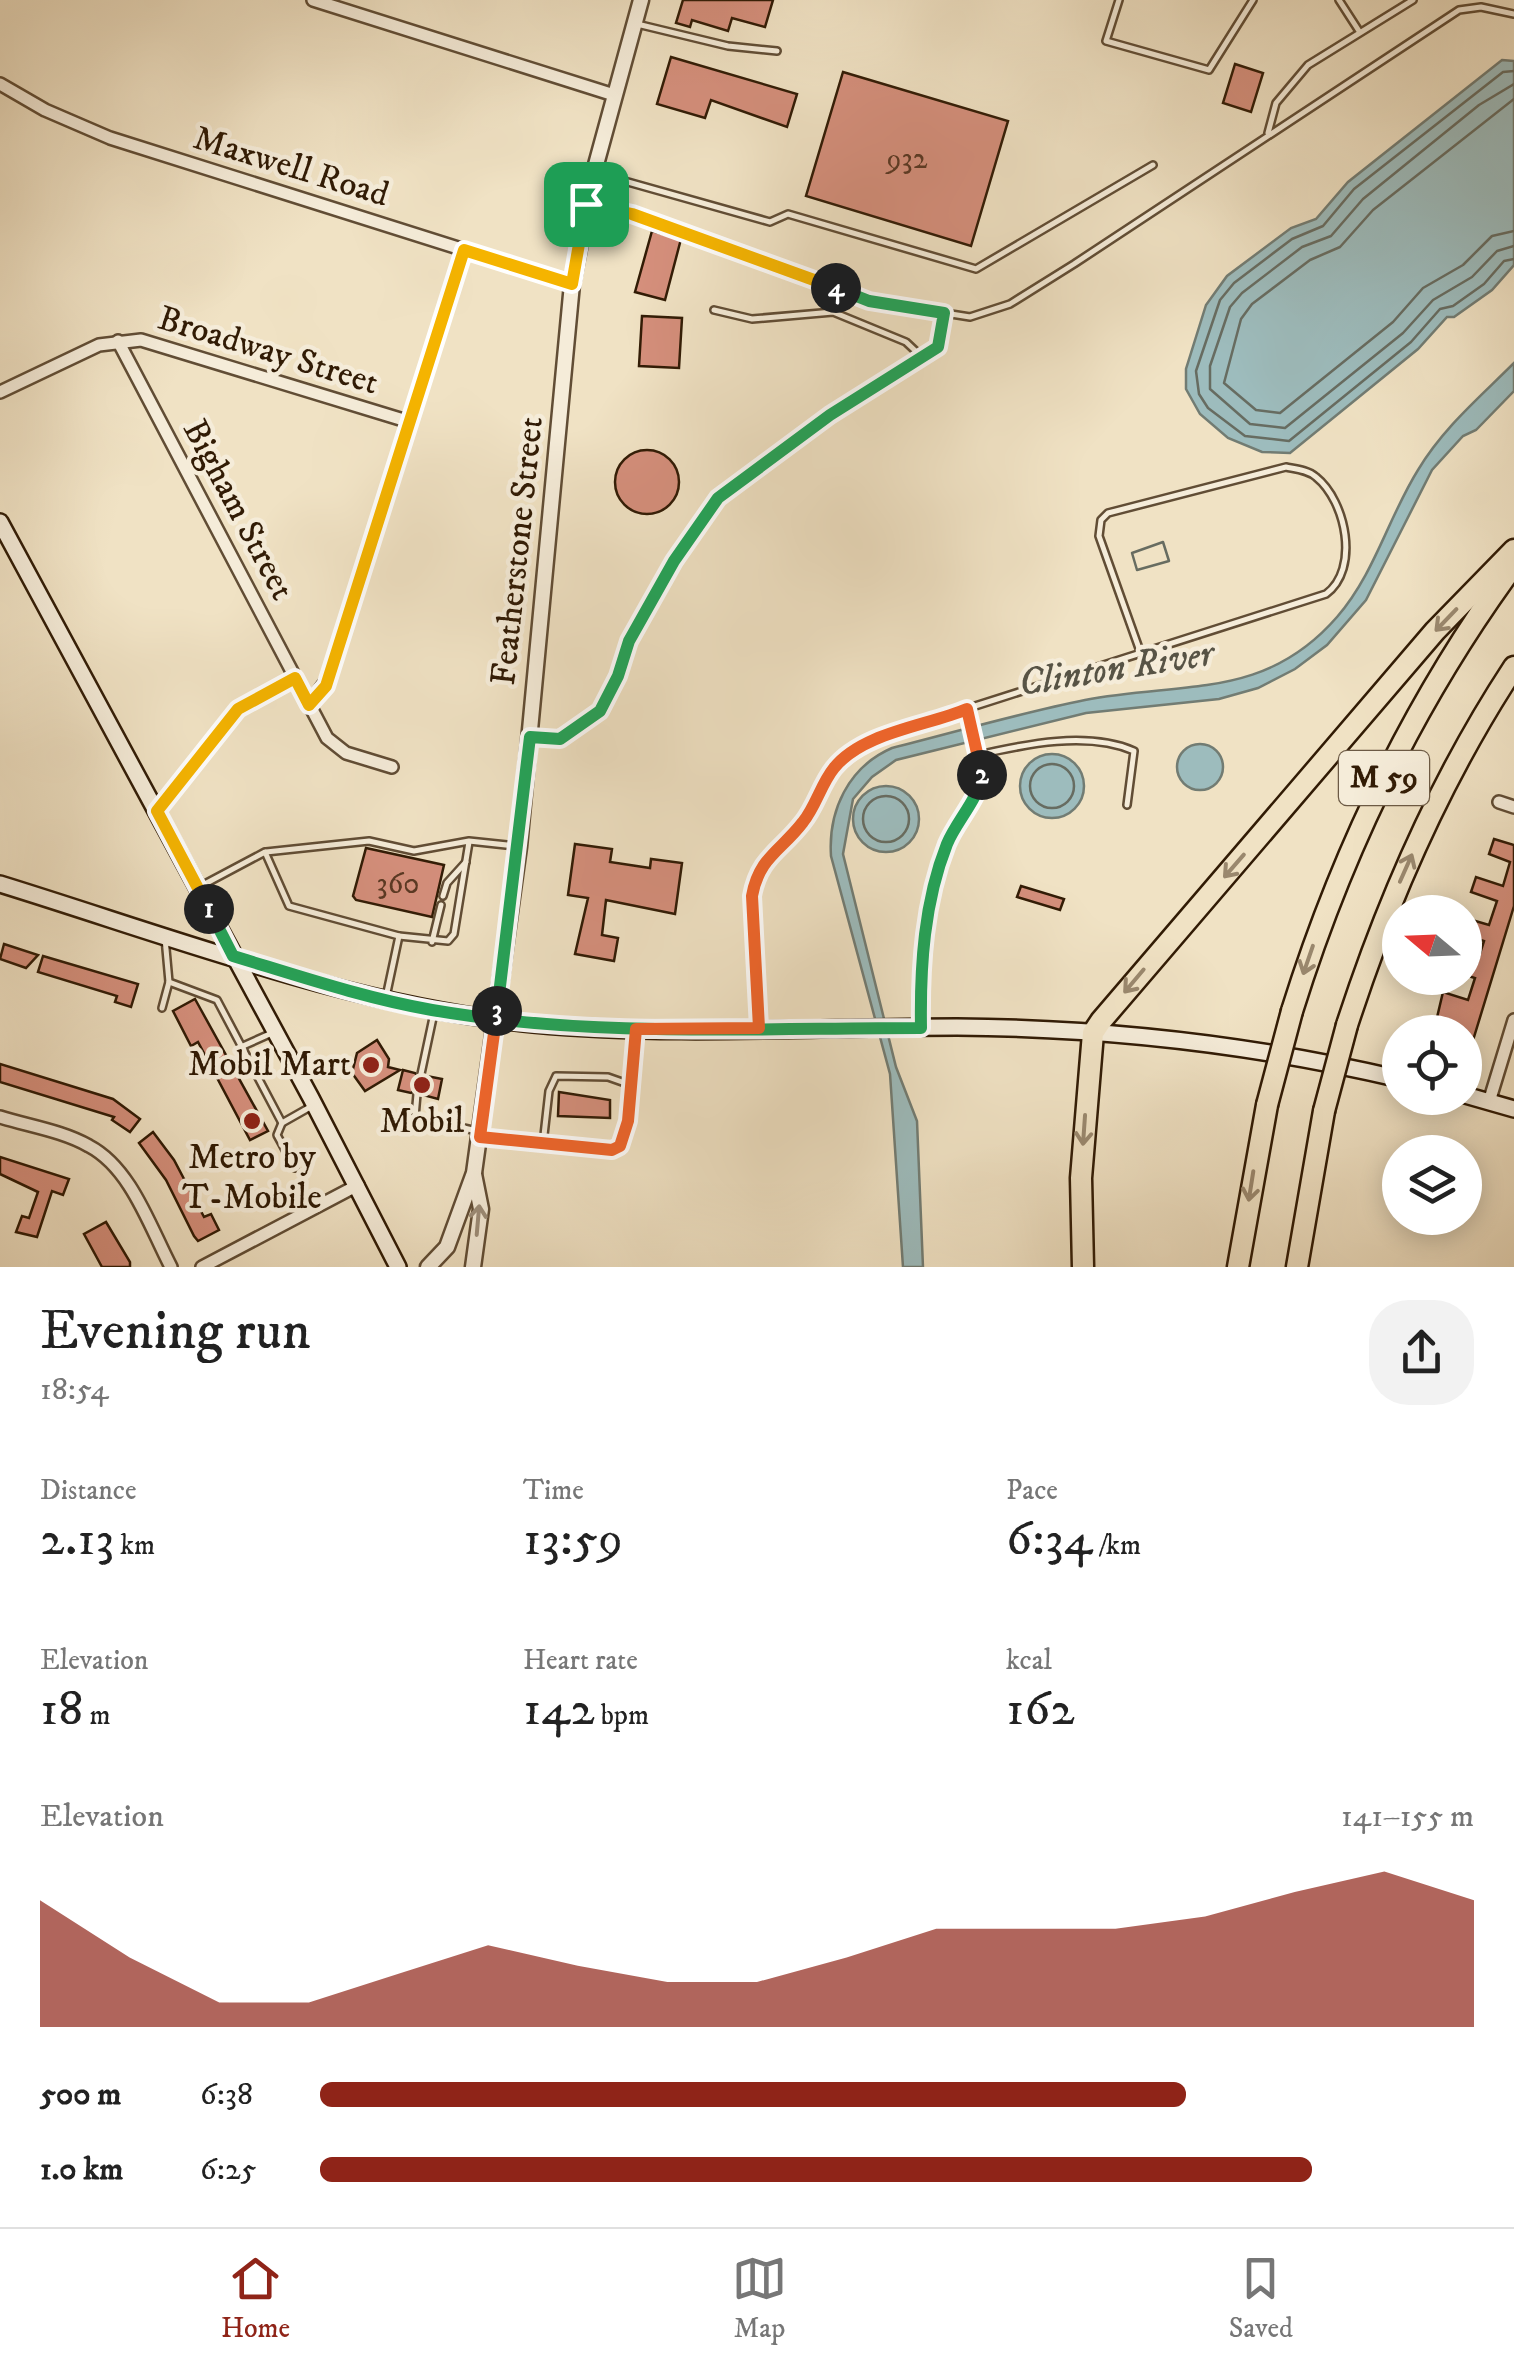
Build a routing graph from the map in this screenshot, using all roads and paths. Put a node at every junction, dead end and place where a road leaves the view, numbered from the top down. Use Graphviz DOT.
graph roads {
  1 [pos="313,0"];
  2 [pos="641,0"];
  3 [pos="1119,0"];
  4 [pos="1252,0"];
  5 [pos="1338,0"];
  6 [pos="1413,0"];
  7 [pos="1514,14"];
  8 [pos="634,24"];
  9 [pos="1359,31"];
  10 [pos="778,52"];
  11 [pos="0,84"];
  12 [pos="614,95"];
  13 [pos="1267,136"];
  14 [pos="1153,166"];
  15 [pos="594,172"];
  16 [pos="586,204"];
  17 [pos="464,250"];
  18 [pos="572,284"];
  19 [pos="714,310"];
  20 [pos="944,313"];
  21 [pos="118,341"];
  22 [pos="923,358"];
  23 [pos="0,392"];
  24 [pos="410,422"];
  25 [pos="0,522"];
  26 [pos="1514,550"];
  27 [pos="1514,564"];
  28 [pos="1141,654"];
  29 [pos="1514,667"];
  30 [pos="295,678"];
  31 [pos="309,705"];
  32 [pos="967,709"];
  33 [pos="530,737"];
  34 [pos="978,754"];
  35 [pos="392,767"];
  36 [pos="1499,802"];
  37 [pos="1127,805"];
  38 [pos="1514,807"];
  39 [pos="157,811"];
  40 [pos="469,840"];
  41 [pos="519,846"];
  42 [pos="265,852"];
  43 [pos="466,862"];
  44 [pos="0,884"];
  45 [pos="197,888"];
  46 [pos="443,896"];
  47 [pos="441,905"];
  48 [pos="164,934"];
  49 [pos="399,936"];
  50 [pos="432,942"];
  51 [pos="233,956"];
  52 [pos="168,982"];
  53 [pos="385,1000"];
  54 [pos="162,1008"];
  55 [pos="435,1010"];
  56 [pos="496,1019"];
  57 [pos="1514,1020"];
  58 [pos="759,1028"];
  59 [pos="918,1028"];
  60 [pos="636,1029"];
  61 [pos="276,1031"];
  62 [pos="1093,1034"];
  63 [pos="243,1046"];
  64 [pos="421,1074"];
  65 [pos="1382,1075"];
  66 [pos="630,1092"];
  67 [pos="417,1094"];
  68 [pos="1482,1100"];
  69 [pos="1489,1102"];
  70 [pos="315,1105"];
  71 [pos="1514,1109"];
  72 [pos="0,1117"];
  73 [pos="282,1123"];
  74 [pos="480,1134"];
  75 [pos="543,1144"];
  76 [pos="295,1168"];
  77 [pos="474,1173"];
  78 [pos="358,1184"];
  79 [pos="1300,1262"];
  80 [pos="474,1266"];
  81 [pos="171,1267"];
  82 [pos="202,1267"];
  83 [pos="398,1267"];
  84 [pos="428,1267"];
  85 [pos="1083,1267"];
  86 [pos="1238,1267"];
  1 -- 12 [label="street"];
  2 -- 8 [label="street, Featherstone Street"];
  3 -- 4 [label="lane"];
  5 -- 9 [label="lane"];
  6 -- 9 [label="lane"];
  7 -- 13 [label="lane"];
  8 -- 10 [label="lane"];
  8 -- 12 [label="street, Featherstone Street"];
  9 -- 13 [label="lane"];
  11 -- 17 [label="street, Maxwell Road"];
  12 -- 15 [label="street, Featherstone Street"];
  13 -- 20 [label="lane"];
  14 -- 15 [label="lane"];
  15 -- 16 [label="street, Featherstone Street"];
  16 -- 18 [label="street, Featherstone Street"];
  16 -- 20 [label="lane"];
  17 -- 18 [label="street, Maxwell Road"];
  17 -- 24 [label="street"];
  18 -- 33 [label="street, Featherstone Street"];
  19 -- 22 [label="lane"];
  20 -- 22 [label="lane"];
  21 -- 23 [label="street, Broadway Street"];
  21 -- 24 [label="street, Broadway Street"];
  21 -- 30 [label="street, Bigham Street"];
  22 -- 33 [label="lane"];
  24 -- 31 [label="street"];
  25 -- 39 [label="main road"];
  26 -- 62 [label="highway, one-way"];
  27 -- 86 [label="highway, M 59, one-way, bridge"];
  28 -- 28 [label="lane"];
  28 -- 32 [label="lane"];
  79 -- 29 [label="highway, M 59, one-way, bridge"];
  30 -- 31 [label="street, Bigham Street"];
  30 -- 39 [label="street"];
  31 -- 35 [label="street, Bigham Street"];
  32 -- 34 [label="lane"];
  32 -- 58 [label="lane"];
  33 -- 41 [label="street, Featherstone Street"];
  34 -- 37 [label="lane"];
  34 -- 59 [label="lane"];
  36 -- 38 [label="street"];
  39 -- 45 [label="main road"];
  40 -- 41 [label="lane"];
  40 -- 42 [label="lane"];
  40 -- 43 [label="lane"];
  41 -- 56 [label="street, Featherstone Street"];
  42 -- 45 [label="lane"];
  42 -- 49 [label="lane"];
  43 -- 46 [label="lane"];
  43 -- 50 [label="lane"];
  44 -- 48 [label="main road"];
  45 -- 51 [label="main road"];
  47 -- 50 [label="lane"];
  48 -- 51 [label="main road"];
  48 -- 52 [label="lane"];
  49 -- 50 [label="lane"];
  49 -- 53 [label="lane"];
  51 -- 53 [label="main road"];
  51 -- 61 [label="main road"];
  52 -- 54 [label="lane"];
  52 -- 63 [label="lane"];
  53 -- 55 [label="main road"];
  55 -- 56 [label="main road"];
  55 -- 64 [label="lane"];
  56 -- 60 [label="main road"];
  56 -- 74 [label="street, Featherstone Street"];
  57 -- 69 [label="street"];
  58 -- 59 [label="main road"];
  58 -- 60 [label="main road"];
  59 -- 62 [label="main road"];
  60 -- 66 [label="lane"];
  61 -- 63 [label="lane"];
  61 -- 70 [label="main road"];
  62 -- 65 [label="main road"];
  62 -- 85 [label="highway, one-way"];
  63 -- 73 [label="lane"];
  66 -- 75 [label="lane"];
  66 -- 75 [label="lane"];
  67 -- 74 [label="lane"];
  68 -- 69 [label="main road"];
  69 -- 71 [label="main road"];
  70 -- 73 [label="lane"];
  70 -- 78 [label="main road"];
  72 -- 81 [label="street"];
  73 -- 76 [label="lane"];
  74 -- 75 [label="lane"];
  74 -- 77 [label="street, Featherstone Street"];
  80 -- 77 [label="street, Featherstone Street, one-way"];
  77 -- 84 [label="street, Featherstone Street"];
  78 -- 82 [label="street"];
  78 -- 83 [label="main road"];
}
